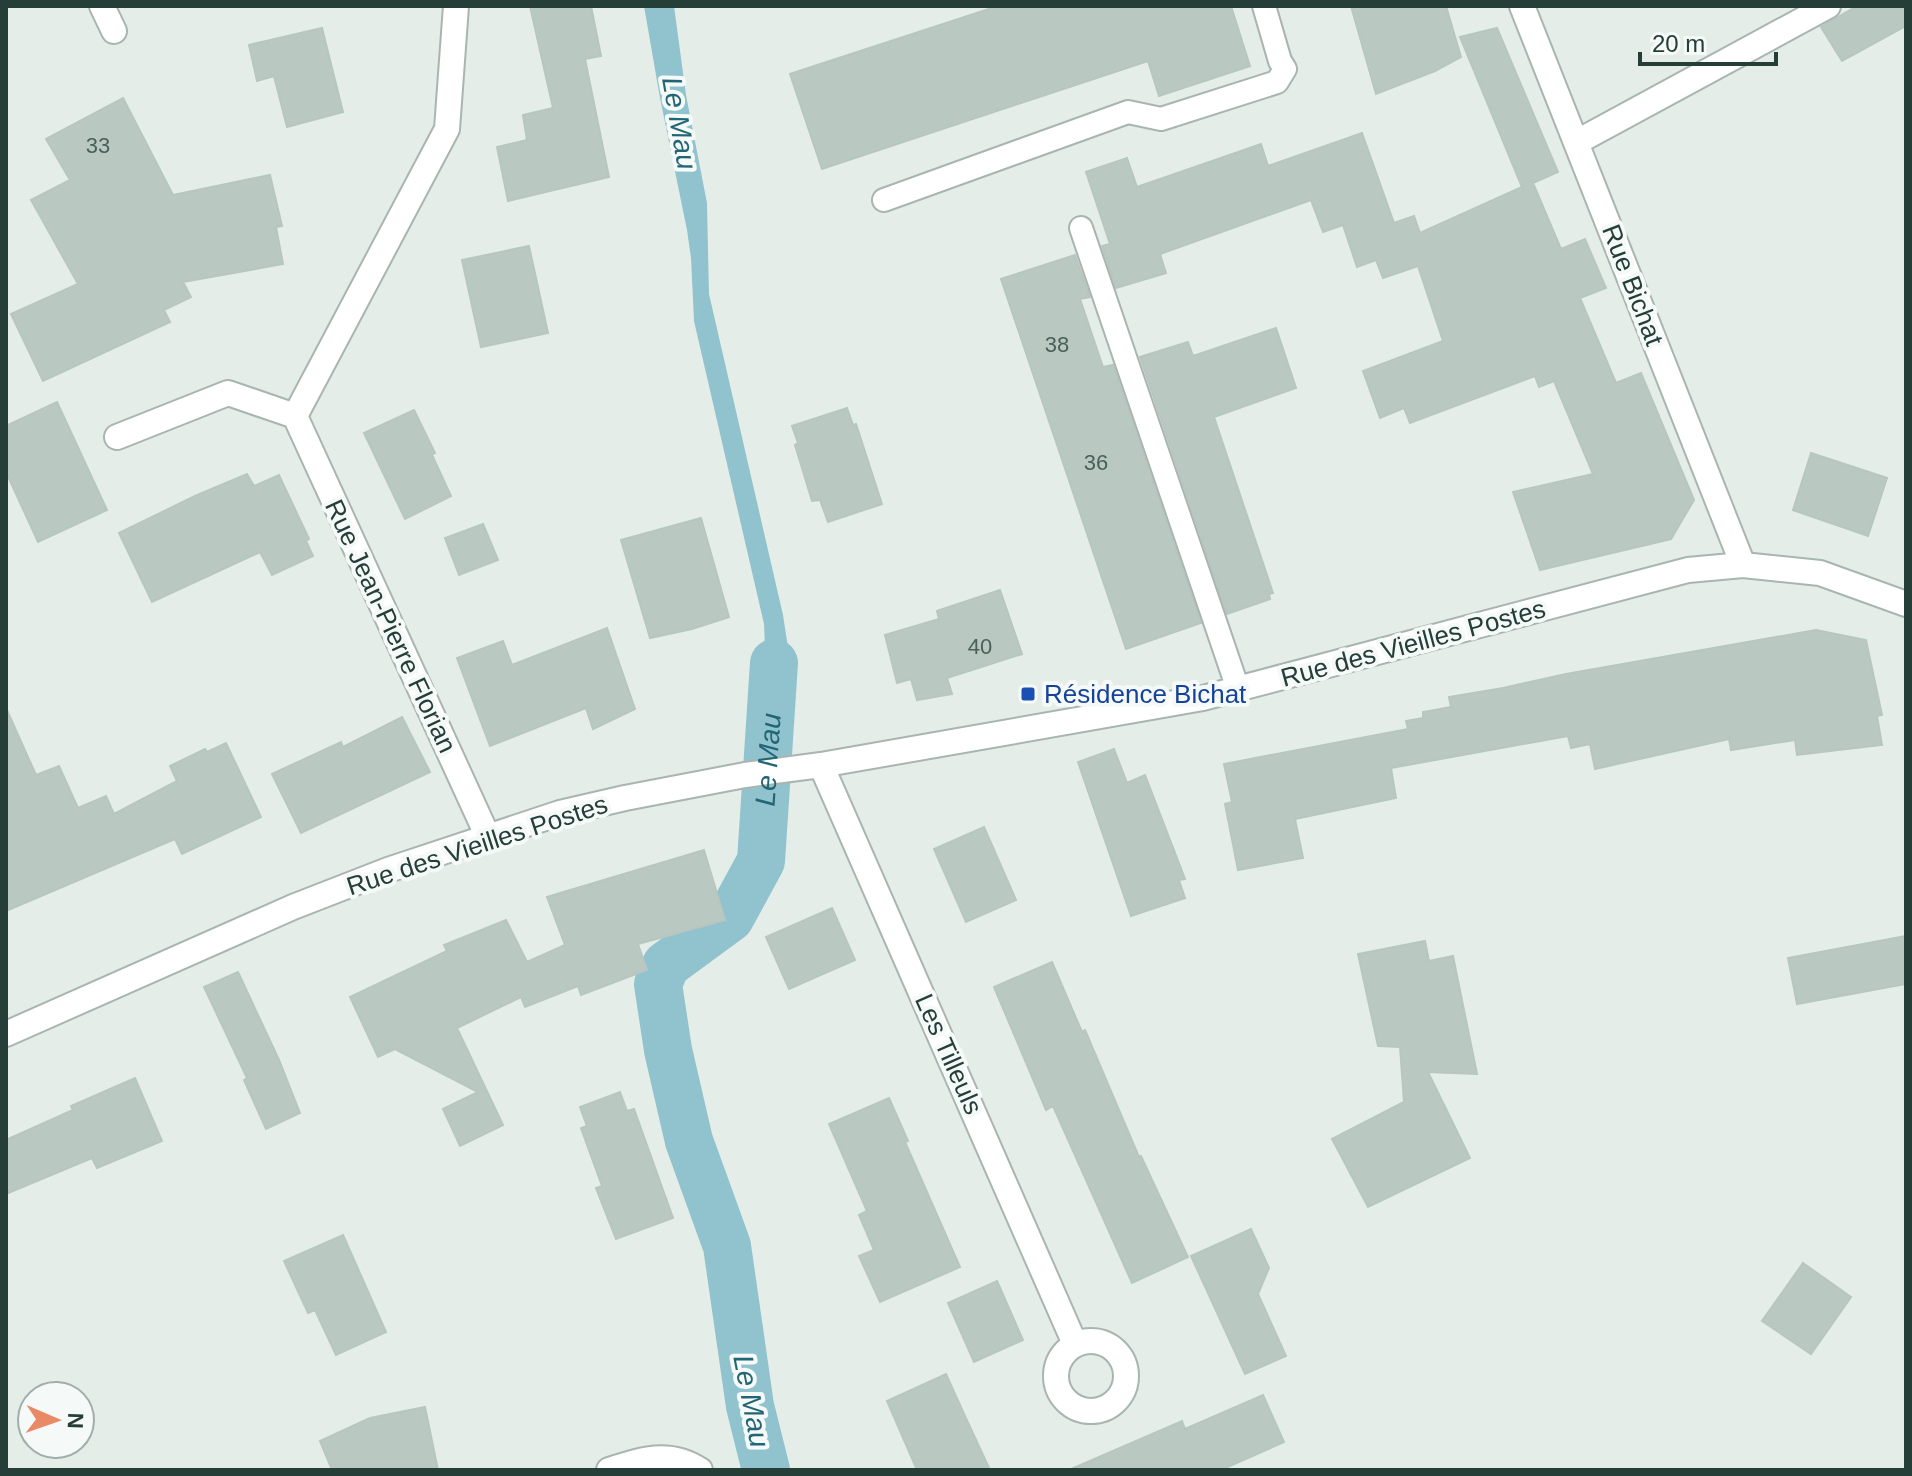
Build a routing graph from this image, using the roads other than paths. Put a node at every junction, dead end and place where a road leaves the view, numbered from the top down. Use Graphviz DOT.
graph roads {
  1 [pos="102,6"];
  2 [pos="456,6"];
  3 [pos="1264,6"];
  4 [pos="1522,6"];
  5 [pos="1828,6"];
  6 [pos="114,31"];
  7 [pos="1577,142"];
  8 [pos="884,200"];
  9 [pos="1081,228"];
  10 [pos="295,416"];
  11 [pos="117,437"];
  12 [pos="1743,565"];
  13 [pos="1906,604"];
  14 [pos="1238,689"];
  15 [pos="821,765"];
  16 [pos="488,837"];
  17 [pos="6,1034"];
  18 [pos="1075,1344"];
  19 [pos="609,1470"];
  20 [pos="700,1470"];
  1 -- 6 [label="street"];
  2 -- 10 [label="street"];
  3 -- 8 [label="lane"];
  4 -- 7 [label="street, Rue Bichat"];
  5 -- 7 [label="street"];
  7 -- 12 [label="street, Rue Bichat"];
  9 -- 14 [label="lane"];
  10 -- 11 [label="street"];
  10 -- 16 [label="street, Rue Jean-Pierre Florian"];
  12 -- 13 [label="street, Rue des Vieilles Postes"];
  12 -- 14 [label="street, Rue des Vieilles Postes"];
  14 -- 15 [label="street, Rue des Vieilles Postes"];
  15 -- 16 [label="street, Rue des Vieilles Postes"];
  15 -- 18 [label="street, Les Tilleuls"];
  16 -- 17 [label="street, Rue des Vieilles Postes"];
  19 -- 20 [label="street"];
}
